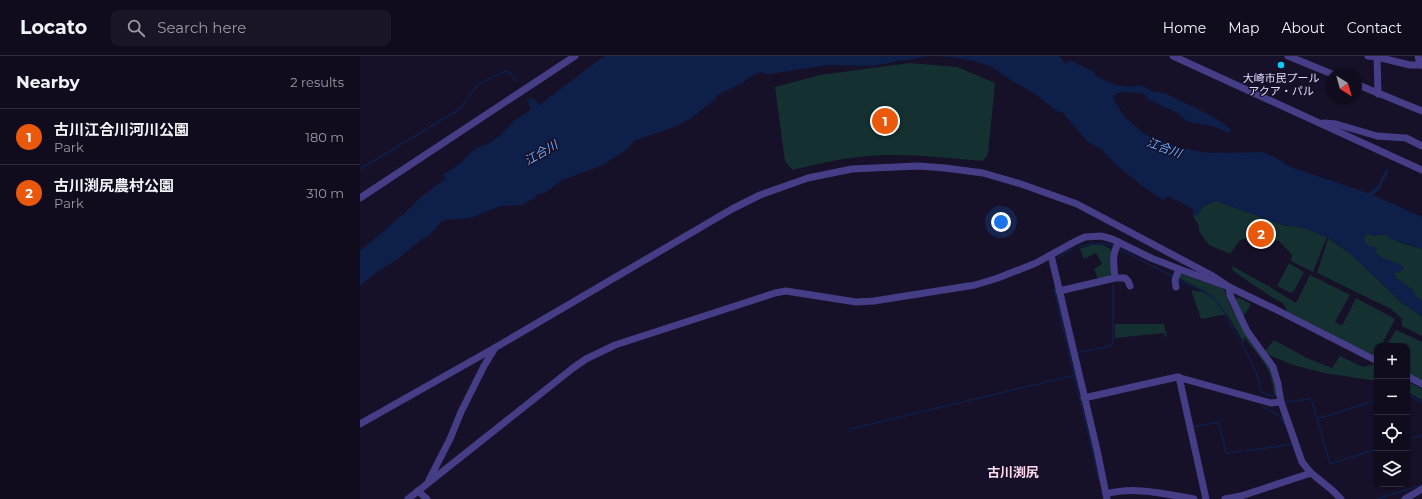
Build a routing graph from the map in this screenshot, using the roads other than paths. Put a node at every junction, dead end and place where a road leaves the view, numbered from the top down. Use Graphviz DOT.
graph roads {
  1 [pos="576,56"];
  2 [pos="1173,56"];
  3 [pos="1368,56"];
  4 [pos="1418,56"];
  5 [pos="1293,57"];
  6 [pos="1377,57"];
  7 [pos="1421,65"];
  8 [pos="1326,71"];
  9 [pos="1362,87"];
  10 [pos="1378,94"];
  11 [pos="1422,111"];
  12 [pos="1319,123"];
  13 [pos="1422,146"];
  14 [pos="1422,170"];
  15 [pos="360,198"];
  16 [pos="1117,245"];
  17 [pos="1051,255"];
  18 [pos="1115,278"];
  19 [pos="1130,286"];
  20 [pos="1228,287"];
  21 [pos="1059,291"];
  22 [pos="495,348"];
  23 [pos="1374,359"];
  24 [pos="1410,378"];
  25 [pos="1180,380"];
  26 [pos="1422,384"];
  27 [pos="1084,398"];
  28 [pos="1281,402"];
  29 [pos="360,424"];
  30 [pos="1311,473"];
  31 [pos="428,482"];
  32 [pos="1422,489"];
  33 [pos="418,491"];
  34 [pos="1106,497"];
  35 [pos="408,499"];
  36 [pos="427,499"];
  37 [pos="1194,499"];
  38 [pos="1206,499"];
  39 [pos="1225,499"];
  40 [pos="1341,499"];
  41 [pos="1405,499"];
  1 -- 15 [label="street"];
  2 -- 12 [label="street"];
  3 -- 6 [label="street"];
  4 -- 7 [label="street"];
  5 -- 8 [label="street"];
  6 -- 7 [label="street"];
  6 -- 10 [label="street"];
  9 -- 10 [label="street"];
  10 -- 11 [label="street"];
  12 -- 13 [label="street"];
  12 -- 14 [label="street"];
  16 -- 17 [label="street"];
  16 -- 18 [label="street"];
  16 -- 20 [label="street"];
  17 -- 21 [label="street"];
  17 -- 31 [label="street"];
  18 -- 19 [label="street"];
  18 -- 21 [label="street"];
  20 -- 22 [label="street"];
  20 -- 23 [label="street"];
  20 -- 28 [label="street"];
  21 -- 27 [label="street"];
  22 -- 29 [label="street"];
  22 -- 31 [label="street"];
  24 -- 26 [label="street"];
  25 -- 27 [label="street"];
  25 -- 28 [label="street"];
  25 -- 38 [label="street"];
  27 -- 34 [label="street"];
  28 -- 30 [label="street"];
  30 -- 39 [label="street"];
  30 -- 40 [label="street"];
  31 -- 33 [label="street"];
  32 -- 41 [label="street"];
  33 -- 35 [label="street"];
  33 -- 36 [label="street"];
  34 -- 37 [label="street"];
}
